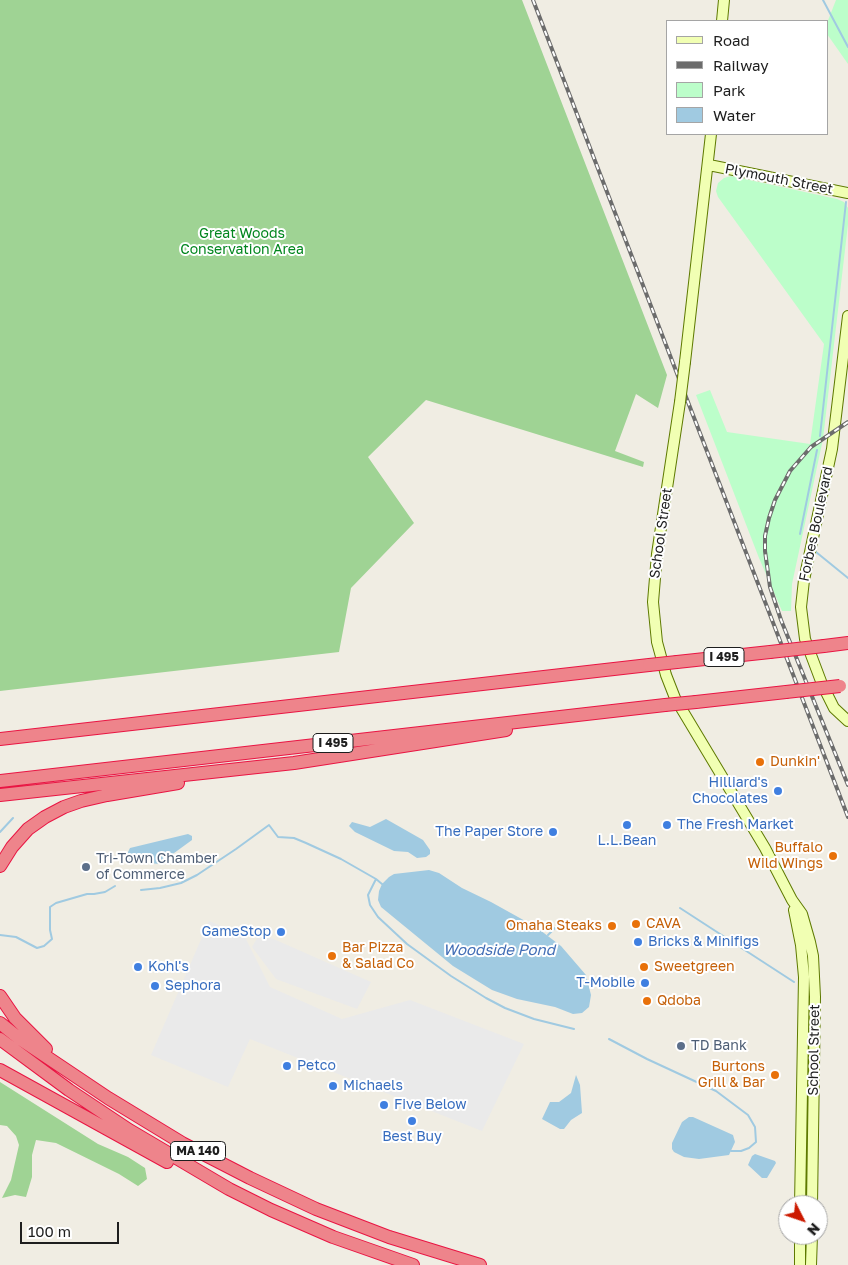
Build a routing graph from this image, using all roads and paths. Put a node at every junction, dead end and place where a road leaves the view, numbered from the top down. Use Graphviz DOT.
graph roads {
  1 [pos="724,0"];
  2 [pos="722,20"];
  3 [pos="711,135"];
  4 [pos="709,165"];
  5 [pos="848,193"];
  6 [pos="848,316"];
  7 [pos="848,643"];
  8 [pos="844,686"];
  9 [pos="578,714"];
  10 [pos="848,721"];
  11 [pos="70,730"];
  12 [pos="0,733"];
  13 [pos="0,739"];
  14 [pos="294,763"];
  15 [pos="0,781"];
  16 [pos="0,795"];
  17 [pos="0,866"];
  18 [pos="792,900"];
  19 [pos="0,996"];
  20 [pos="0,1022"];
  21 [pos="0,1039"];
  22 [pos="0,1070"];
  23 [pos="86,1083"];
  24 [pos="229,1189"];
  25 [pos="800,1195"];
  26 [pos="812,1195"];
  27 [pos="800,1245"];
  28 [pos="812,1245"];
  29 [pos="413,1265"];
  30 [pos="480,1265"];
  31 [pos="800,1265"];
  32 [pos="811,1265"];
  1 -- 2 [label="street"];
  3 -- 4 [label="street, School Street"];
  4 -- 5 [label="street, Plymouth Street"];
  4 -- 18 [label="street, School Street, bridge"];
  6 -- 10 [label="street, Forbes Boulevard"];
  7 -- 11 [label="highway, I 495, bridge"];
  8 -- 9 [label="highway, I 495, bridge"];
  9 -- 14 [label="highway"];
  9 -- 15 [label="highway, I 495"];
  11 -- 12 [label="highway"];
  11 -- 13 [label="highway, I 495"];
  14 -- 16 [label="highway"];
  14 -- 17 [label="highway"];
  18 -- 25 [label="street, School Street"];
  18 -- 26 [label="street, School Street"];
  19 -- 23 [label="highway"];
  20 -- 23 [label="highway, MA 140"];
  21 -- 24 [label="highway"];
  22 -- 24 [label="highway, MA 140"];
  23 -- 30 [label="highway, MA 140"];
  24 -- 29 [label="highway, MA 140"];
  27 -- 31 [label="street"];
  28 -- 32 [label="street"];
}
